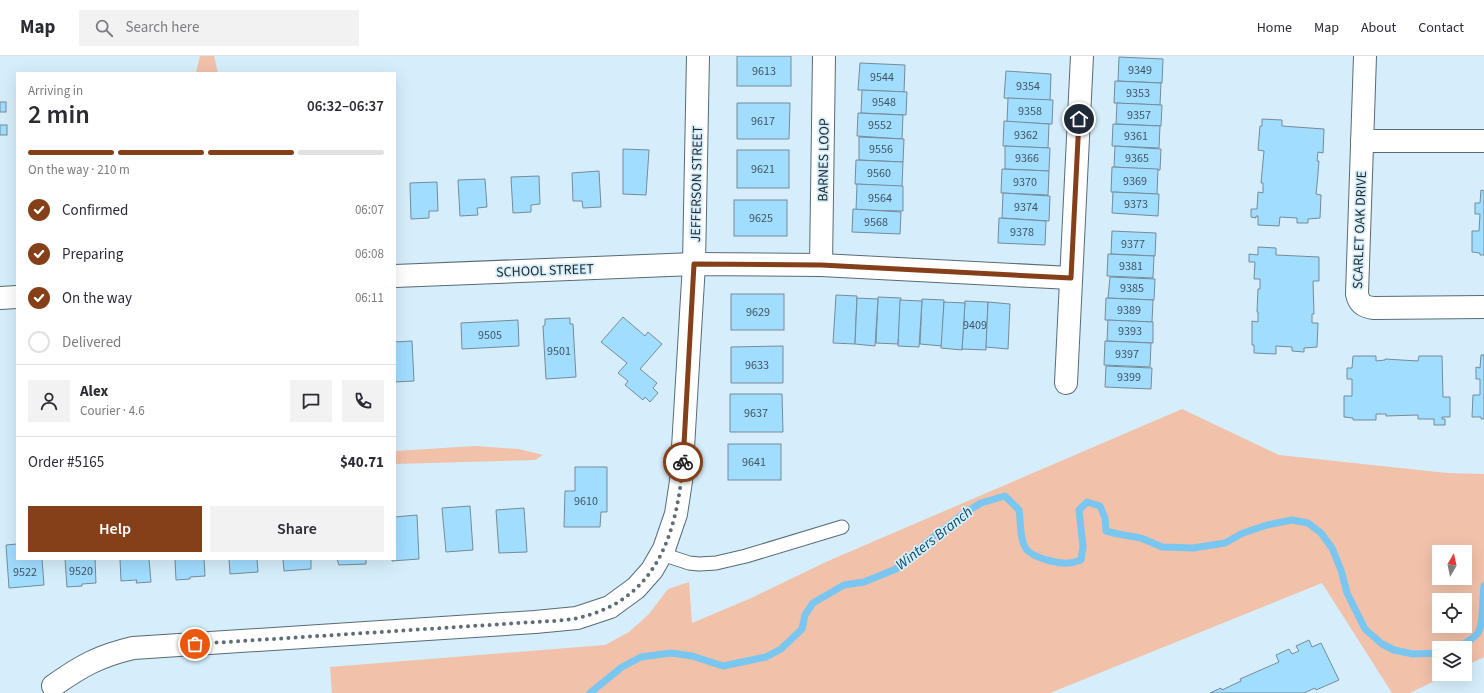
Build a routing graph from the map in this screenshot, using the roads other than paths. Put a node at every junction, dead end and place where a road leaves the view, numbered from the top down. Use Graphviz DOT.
graph roads {
  1 [pos="698,56"];
  2 [pos="824,56"];
  3 [pos="1082,56"];
  4 [pos="1365,56"];
  5 [pos="1362,141"];
  6 [pos="1484,141"];
  7 [pos="694,264"];
  8 [pos="821,265"];
  9 [pos="396,276"];
  10 [pos="1071,278"];
  11 [pos="16,297"];
  12 [pos="0,298"];
  13 [pos="1484,307"];
  14 [pos="1066,382"];
  15 [pos="842,526"];
  16 [pos="657,562"];
  17 [pos="53,686"];
  1 -- 7 [label="street, JEFFERSON STREET"];
  2 -- 8 [label="street, BARNES LOOP"];
  3 -- 10 [label="street"];
  4 -- 5 [label="street, SCARLET OAK DRIVE"];
  5 -- 6 [label="street"];
  5 -- 13 [label="street, SCARLET OAK DRIVE"];
  7 -- 8 [label="street"];
  7 -- 9 [label="street, SCHOOL STREET"];
  7 -- 16 [label="street, JEFFERSON STREET"];
  8 -- 10 [label="street"];
  10 -- 14 [label="street"];
  11 -- 12 [label="street"];
  15 -- 16 [label="lane"];
  16 -- 17 [label="street"];
}
